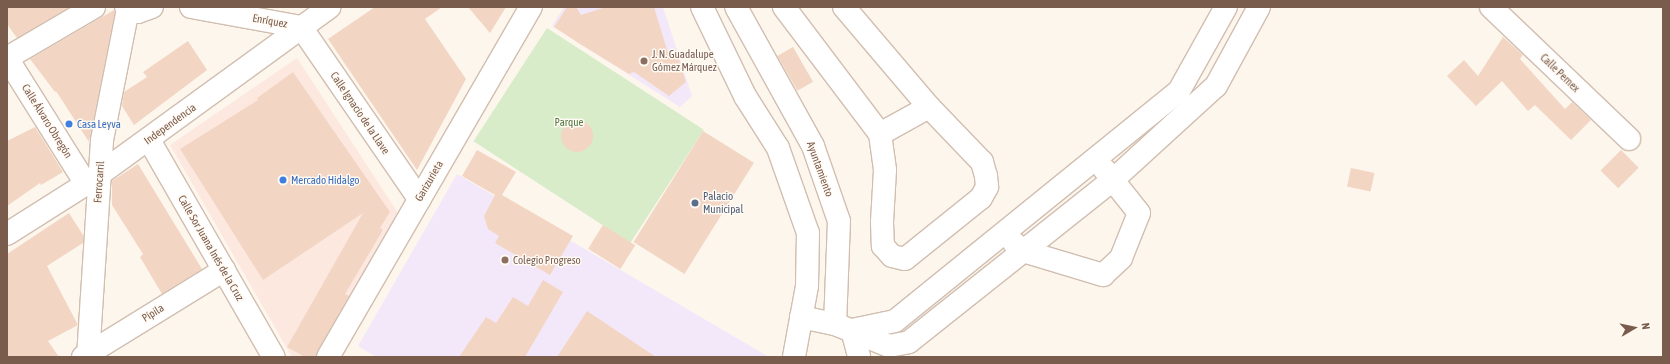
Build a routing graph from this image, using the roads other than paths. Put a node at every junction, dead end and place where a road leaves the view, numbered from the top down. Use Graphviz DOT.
graph roads {
  1 [pos="94,7"];
  2 [pos="152,7"];
  3 [pos="191,7"];
  4 [pos="330,7"];
  5 [pos="531,7"];
  6 [pos="702,7"];
  7 [pos="736,7"];
  8 [pos="784,7"];
  9 [pos="844,7"];
  10 [pos="1226,7"];
  11 [pos="1259,7"];
  12 [pos="1491,7"];
  13 [pos="127,8"];
  14 [pos="301,27"];
  15 [pos="7,58"];
  16 [pos="930,107"];
  17 [pos="880,134"];
  18 [pos="1629,138"];
  19 [pos="149,140"];
  20 [pos="1095,160"];
  21 [pos="92,179"];
  22 [pos="1114,179"];
  23 [pos="418,199"];
  24 [pos="7,234"];
  25 [pos="1004,235"];
  26 [pos="1023,251"];
  27 [pos="224,270"];
  28 [pos="801,317"];
  29 [pos="843,327"];
  30 [pos="87,356"];
  31 [pos="274,357"];
  32 [pos="328,357"];
  33 [pos="794,357"];
  34 [pos="859,357"];
  1 -- 15 [label="street"];
  2 -- 13 [label="street"];
  3 -- 14 [label="street, Enríquez"];
  4 -- 14 [label="street, Independencia"];
  5 -- 23 [label="street, Garizurieta"];
  6 -- 28 [label="street"];
  7 -- 29 [label="street, Ayuntamiento"];
  8 -- 17 [label="street"];
  9 -- 16 [label="street"];
  10 -- 20 [label="street"];
  11 -- 22 [label="street"];
  12 -- 18 [label="street, Calle Pemex"];
  13 -- 21 [label="street, Ferrocarril"];
  14 -- 19 [label="street, Independencia"];
  14 -- 23 [label="street, Calle Ignacio de la Llave"];
  15 -- 21 [label="street, Calle Álvaro Obregón"];
  16 -- 17 [label="street"];
  16 -- 17 [label="street"];
  19 -- 21 [label="street, Independencia"];
  19 -- 27 [label="street, Calle Sor Juana Inés de la Cruz"];
  20 -- 22 [label="street"];
  20 -- 25 [label="street"];
  21 -- 24 [label="street, Independencia"];
  21 -- 30 [label="street, Ferrocarril"];
  22 -- 26 [label="street"];
  22 -- 26 [label="street"];
  23 -- 32 [label="street, Garizurieta"];
  25 -- 26 [label="street"];
  25 -- 29 [label="street"];
  26 -- 29 [label="street"];
  27 -- 30 [label="street, Pípila"];
  27 -- 31 [label="street, Calle Sor Juana Inés de la Cruz"];
  28 -- 29 [label="street"];
  28 -- 33 [label="street"];
  29 -- 34 [label="street, Ayuntamiento"];
}
